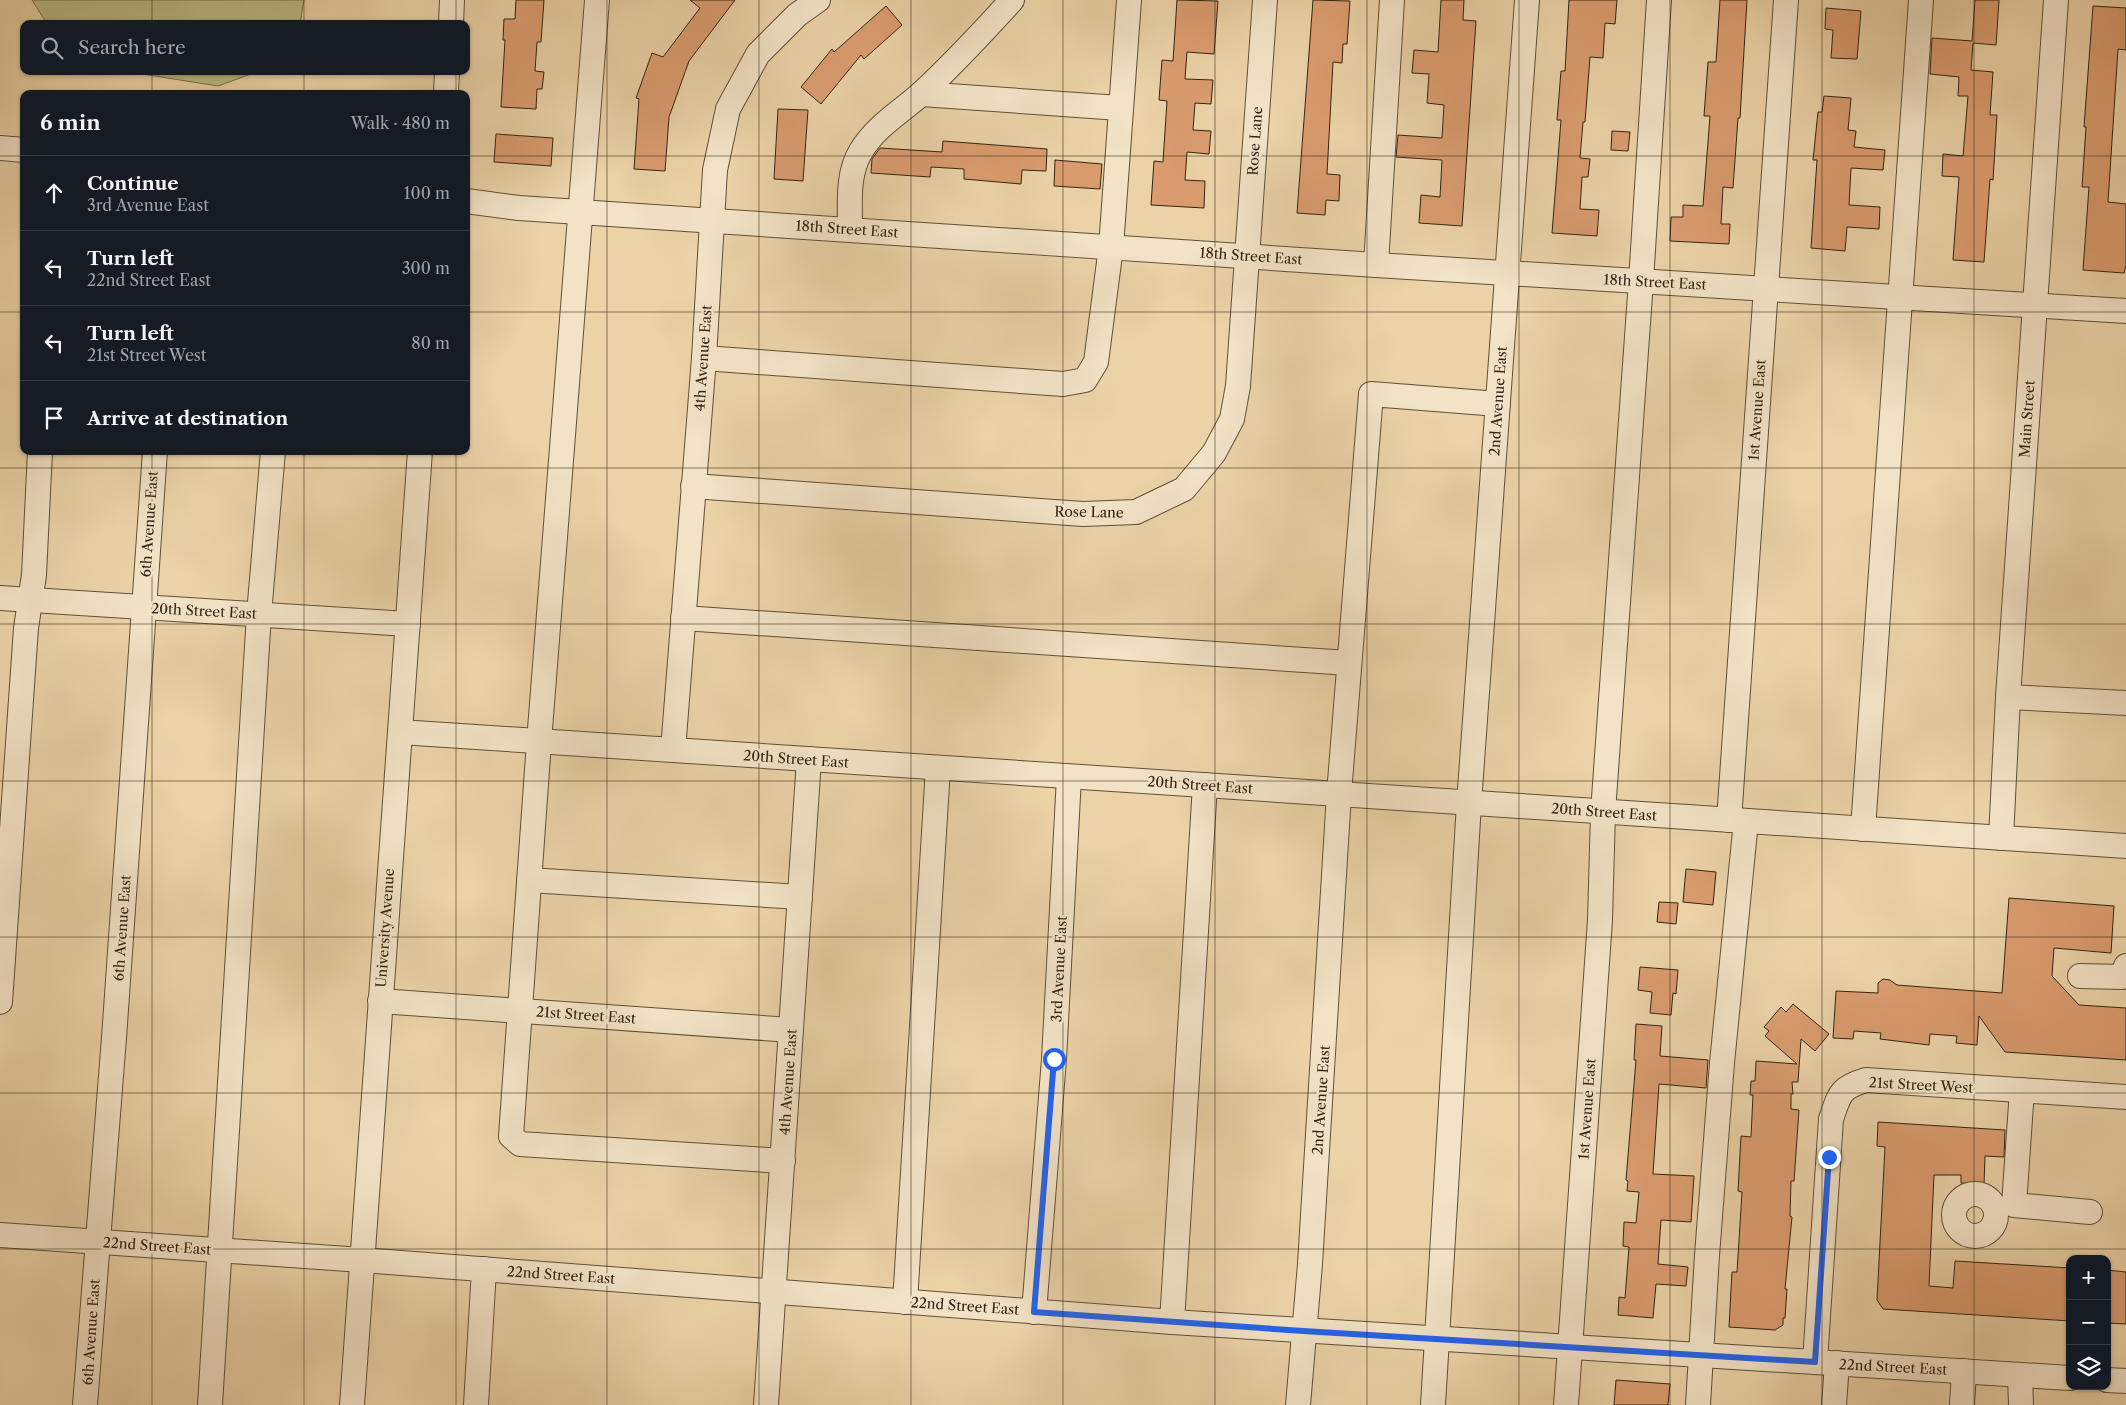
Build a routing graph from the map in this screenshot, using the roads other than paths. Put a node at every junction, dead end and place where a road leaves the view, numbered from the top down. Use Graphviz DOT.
graph roads {
  1 [pos="452,0"];
  2 [pos="597,0"];
  3 [pos="818,0"];
  4 [pos="1012,0"];
  5 [pos="1129,0"];
  6 [pos="1265,0"];
  7 [pos="1392,0"];
  8 [pos="1527,0"];
  9 [pos="1659,0"];
  10 [pos="1786,0"];
  11 [pos="1921,0"];
  12 [pos="2056,0"];
  13 [pos="450,20"];
  14 [pos="447,75"];
  15 [pos="446,90"];
  16 [pos="921,94"];
  17 [pos="1120,108"];
  18 [pos="0,148"];
  19 [pos="20,150"];
  20 [pos="470,202"];
  21 [pos="580,212"];
  22 [pos="712,220"];
  23 [pos="850,229"];
  24 [pos="1111,247"];
  25 [pos="1247,256"];
  26 [pos="1376,265"];
  27 [pos="1508,273"];
  28 [pos="1641,281"];
  29 [pos="1766,289"];
  30 [pos="1901,298"];
  31 [pos="2035,306"];
  32 [pos="2126,311"];
  33 [pos="704,358"];
  34 [pos="1498,404"];
  35 [pos="40,455"];
  36 [pos="155,455"];
  37 [pos="273,455"];
  38 [pos="420,455"];
  39 [pos="693,486"];
  40 [pos="0,598"];
  41 [pos="30,600"];
  42 [pos="144,607"];
  43 [pos="259,614"];
  44 [pos="684,618"];
  45 [pos="408,624"];
  46 [pos="1349,663"];
  47 [pos="2008,697"];
  48 [pos="2126,703"];
  49 [pos="400,732"];
  50 [pos="539,742"];
  51 [pos="674,750"];
  52 [pos="809,759"];
  53 [pos="938,768"];
  54 [pos="1069,776"];
  55 [pos="1205,786"];
  56 [pos="1339,794"];
  57 [pos="1469,803"];
  58 [pos="1602,812"];
  59 [pos="1737,821"];
  60 [pos="1864,829"];
  61 [pos="2001,838"];
  62 [pos="2126,846"];
  63 [pos="529,880"];
  64 [pos="800,897"];
  65 [pos="2126,966"];
  66 [pos="2080,976"];
  67 [pos="380,1001"];
  68 [pos="0,1002"];
  69 [pos="519,1011"];
  70 [pos="791,1030"];
  71 [pos="2022,1090"];
  72 [pos="2126,1097"];
  73 [pos="783,1161"];
  74 [pos="2090,1212"];
  75 [pos="0,1236"];
  76 [pos="98,1242"];
  77 [pos="219,1250"];
  78 [pos="362,1260"];
  79 [pos="484,1269"];
  80 [pos="774,1292"];
  81 [pos="905,1302"];
  82 [pos="1034,1312"];
  83 [pos="1172,1322"];
  84 [pos="1303,1331"];
  85 [pos="1438,1339"];
  86 [pos="1570,1347"];
  87 [pos="1702,1355"];
  88 [pos="1826,1363"];
  89 [pos="1964,1371"];
  90 [pos="2020,1375"];
  91 [pos="2066,1378"];
  92 [pos="2111,1380"];
  93 [pos="2126,1381"];
  94 [pos="85,1405"];
  95 [pos="210,1405"];
  96 [pos="352,1405"];
  97 [pos="476,1405"];
  98 [pos="766,1405"];
  99 [pos="1298,1405"];
  100 [pos="1433,1405"];
  101 [pos="1566,1405"];
  102 [pos="1698,1405"];
  103 [pos="1834,1405"];
  104 [pos="1962,1405"];
  105 [pos="2021,1405"];
  1 -- 13 [label="street"];
  2 -- 21 [label="street"];
  3 -- 22 [label="street, 4th Avenue East"];
  4 -- 16 [label="street"];
  5 -- 17 [label="street"];
  6 -- 25 [label="street, Rose Lane"];
  7 -- 26 [label="street"];
  8 -- 27 [label="street, 2nd Avenue East"];
  9 -- 28 [label="street, 1st Avenue East"];
  10 -- 29 [label="street, 1st Avenue East"];
  11 -- 30 [label="street"];
  12 -- 31 [label="street, Main Street"];
  14 -- 15 [label="street"];
  16 -- 17 [label="street"];
  16 -- 23 [label="street"];
  17 -- 24 [label="street"];
  18 -- 19 [label="street"];
  20 -- 21 [label="street, 18th Street East"];
  21 -- 22 [label="street, 18th Street East"];
  21 -- 50 [label="street"];
  22 -- 23 [label="street, 18th Street East"];
  22 -- 33 [label="street, 4th Avenue East"];
  23 -- 24 [label="street, 18th Street East"];
  24 -- 25 [label="street, 18th Street East"];
  24 -- 33 [label="street"];
  25 -- 26 [label="street, 18th Street East"];
  25 -- 39 [label="street, Rose Lane"];
  26 -- 27 [label="street, 18th Street East"];
  27 -- 28 [label="street, 18th Street East"];
  27 -- 34 [label="street, 2nd Avenue East"];
  28 -- 29 [label="street, 18th Street East"];
  28 -- 58 [label="street, 1st Avenue East"];
  29 -- 30 [label="street, 18th Street East"];
  29 -- 59 [label="street, 1st Avenue East"];
  30 -- 31 [label="street, 18th Street East"];
  30 -- 60 [label="street"];
  31 -- 32 [label="street, 18th Street East"];
  31 -- 47 [label="street, Main Street"];
  33 -- 39 [label="street, 4th Avenue East"];
  34 -- 46 [label="street, 2nd Avenue East"];
  34 -- 57 [label="street, 2nd Avenue East"];
  35 -- 41 [label="street"];
  36 -- 42 [label="street, 6th Avenue East"];
  37 -- 43 [label="street"];
  38 -- 45 [label="street, University Avenue"];
  39 -- 44 [label="street, 4th Avenue East"];
  40 -- 41 [label="street, 20th Street East"];
  41 -- 42 [label="street, 20th Street East"];
  41 -- 68 [label="street"];
  42 -- 43 [label="street, 20th Street East"];
  42 -- 76 [label="street, 6th Avenue East"];
  43 -- 45 [label="street, 20th Street East"];
  43 -- 77 [label="street"];
  44 -- 46 [label="street"];
  44 -- 51 [label="street, 4th Avenue East"];
  45 -- 49 [label="street, University Avenue"];
  46 -- 56 [label="street, 2nd Avenue East"];
  47 -- 48 [label="street"];
  47 -- 61 [label="street, Main Street"];
  49 -- 50 [label="street, 20th Street East"];
  49 -- 67 [label="street, University Avenue"];
  50 -- 51 [label="street, 20th Street East"];
  50 -- 63 [label="street"];
  51 -- 52 [label="street, 20th Street East"];
  52 -- 53 [label="street, 20th Street East"];
  52 -- 64 [label="street, 4th Avenue East"];
  53 -- 54 [label="street, 20th Street East"];
  53 -- 81 [label="street"];
  54 -- 55 [label="street, 20th Street East"];
  54 -- 82 [label="street, 3rd Avenue East"];
  55 -- 56 [label="street, 20th Street East"];
  55 -- 83 [label="street"];
  56 -- 57 [label="street, 20th Street East"];
  56 -- 84 [label="street, 2nd Avenue East"];
  57 -- 58 [label="street, 20th Street East"];
  57 -- 85 [label="street, 2nd Avenue East"];
  58 -- 59 [label="street, 20th Street East"];
  58 -- 86 [label="street, 1st Avenue East"];
  59 -- 60 [label="street, 20th Street East"];
  59 -- 87 [label="street, 1st Avenue East"];
  60 -- 61 [label="street, 20th Street East"];
  61 -- 62 [label="street, 20th Street East"];
  63 -- 64 [label="street"];
  63 -- 69 [label="street"];
  64 -- 70 [label="street, 4th Avenue East"];
  65 -- 66 [label="street"];
  67 -- 69 [label="street, 21st Street East"];
  67 -- 78 [label="street, University Avenue"];
  69 -- 70 [label="street, 21st Street East"];
  69 -- 73 [label="street"];
  70 -- 73 [label="street, 4th Avenue East"];
  71 -- 72 [label="street, 21st Street West"];
  71 -- 74 [label="street"];
  71 -- 88 [label="street, 21st Street West"];
  73 -- 80 [label="street, 4th Avenue East"];
  75 -- 76 [label="street, 22nd Street East"];
  76 -- 77 [label="street, 22nd Street East"];
  76 -- 94 [label="street, 6th Avenue East"];
  77 -- 78 [label="street, 22nd Street East"];
  77 -- 95 [label="street"];
  78 -- 79 [label="street, 22nd Street East"];
  78 -- 96 [label="street, University Avenue"];
  79 -- 80 [label="street, 22nd Street East"];
  79 -- 97 [label="street"];
  80 -- 81 [label="street, 22nd Street East"];
  80 -- 98 [label="street, 4th Avenue East"];
  81 -- 82 [label="street, 22nd Street East"];
  82 -- 83 [label="street, 22nd Street East"];
  83 -- 84 [label="street, 22nd Street East"];
  84 -- 85 [label="street, 22nd Street East"];
  84 -- 99 [label="street, 2nd Avenue East"];
  85 -- 86 [label="street, 22nd Street East"];
  85 -- 100 [label="street, 2nd Avenue East"];
  86 -- 87 [label="street, 22nd Street East"];
  86 -- 101 [label="street, 1st Avenue East"];
  87 -- 88 [label="street, 22nd Street East"];
  87 -- 102 [label="street, 1st Avenue East"];
  88 -- 89 [label="street, 22nd Street East"];
  88 -- 103 [label="street, 21st Street West"];
  89 -- 90 [label="street, 22nd Street East"];
  89 -- 104 [label="street"];
  90 -- 91 [label="street, 22nd Street East"];
  90 -- 105 [label="street"];
  92 -- 93 [label="street"];
}
